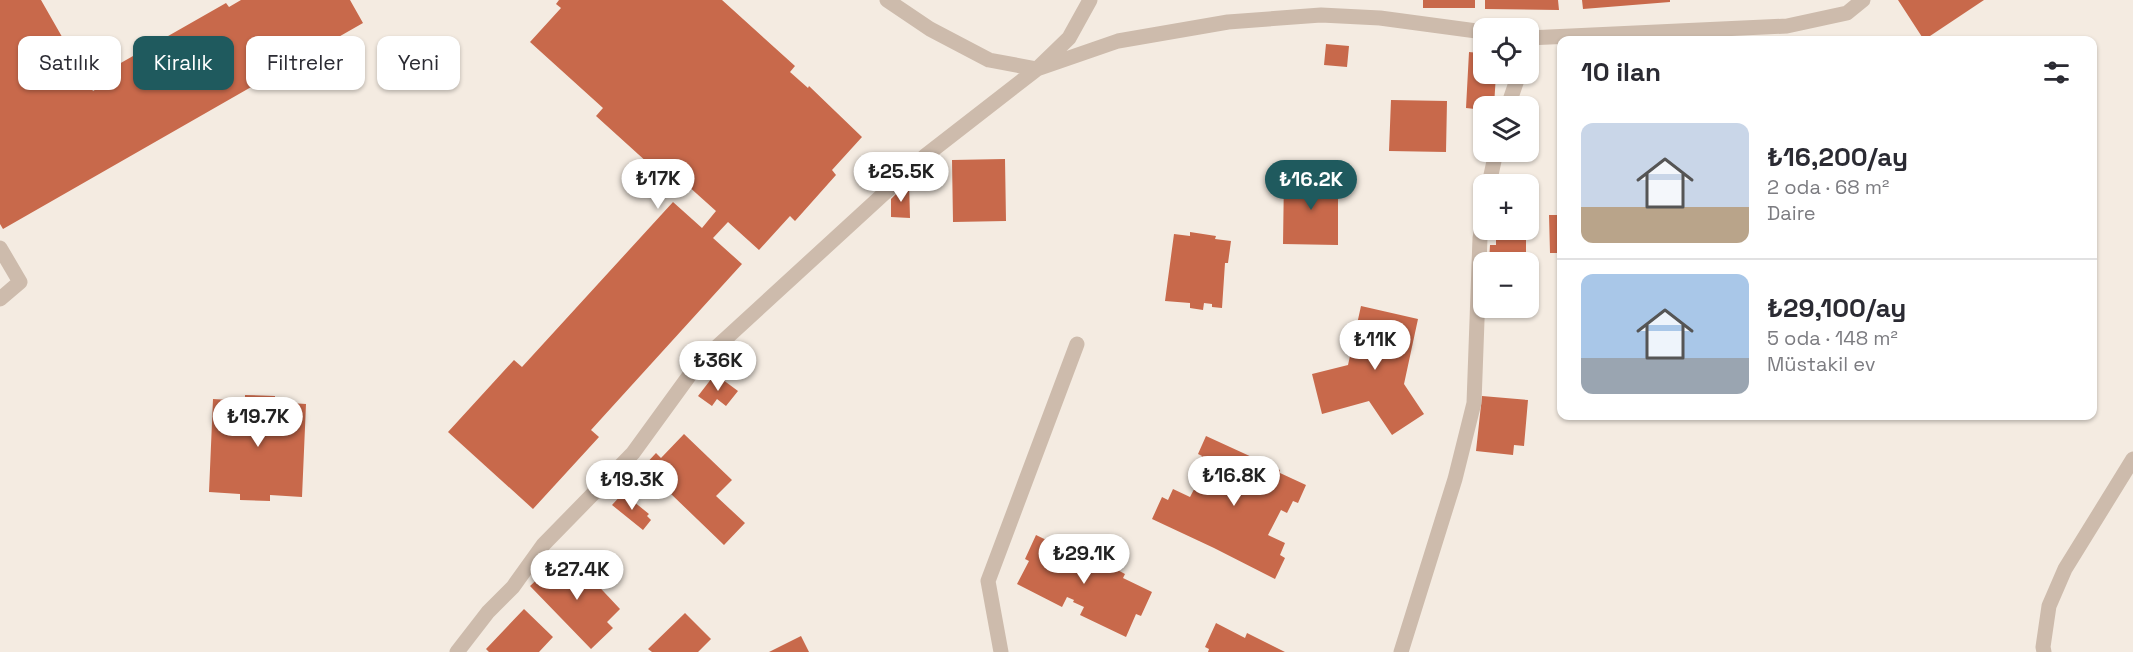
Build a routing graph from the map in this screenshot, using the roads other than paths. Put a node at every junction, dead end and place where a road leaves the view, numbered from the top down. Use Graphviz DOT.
graph roads {
  1 [pos="887,0"];
  2 [pos="1090,0"];
  3 [pos="1863,0"];
  4 [pos="1473,31"];
  5 [pos="1615,36"];
  6 [pos="1557,39"];
  7 [pos="1539,40"];
  8 [pos="1037,69"];
  9 [pos="1480,240"];
  10 [pos="0,248"];
  11 [pos="0,299"];
  12 [pos="1077,344"];
  13 [pos="2133,459"];
  14 [pos="457,652"];
  15 [pos="1001,652"];
  16 [pos="1401,652"];
  17 [pos="2044,652"];
  1 -- 8 [label="street"];
  2 -- 8 [label="street"];
  3 -- 5 [label="street"];
  4 -- 8 [label="street"];
  6 -- 7 [label="street"];
  8 -- 14 [label="street"];
  9 -- 16 [label="street"];
  10 -- 11 [label="street"];
  12 -- 15 [label="street"];
  13 -- 17 [label="street"];
}
